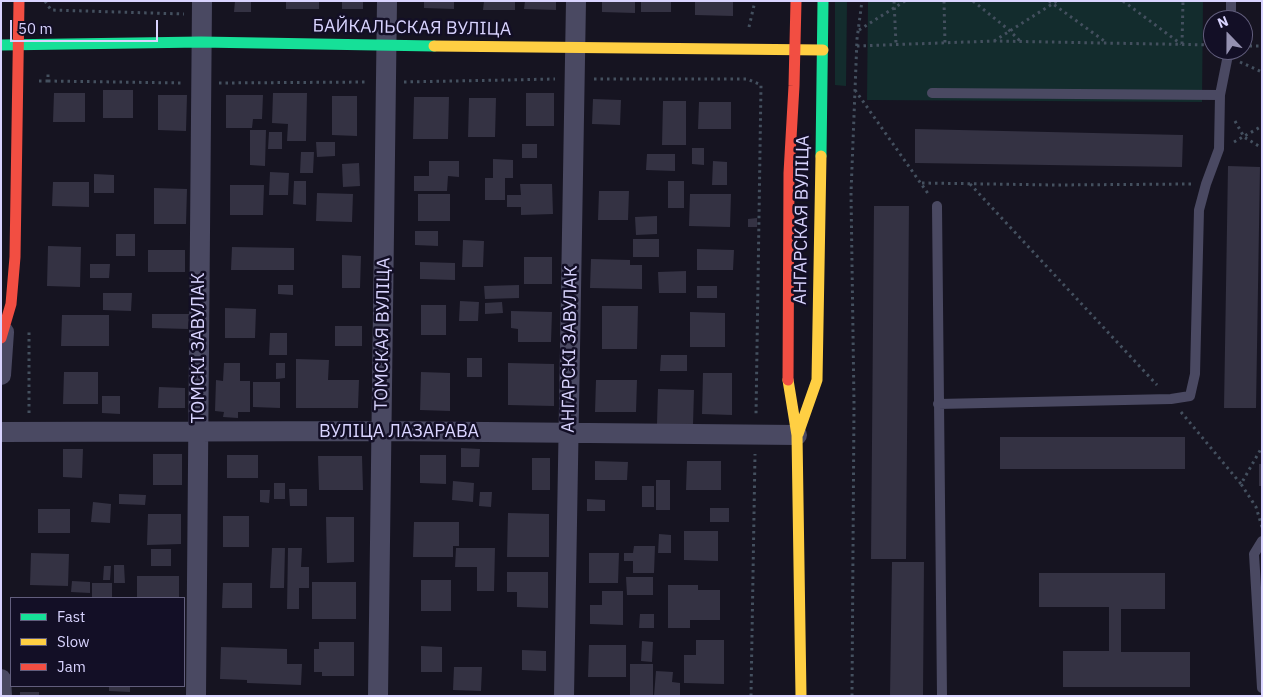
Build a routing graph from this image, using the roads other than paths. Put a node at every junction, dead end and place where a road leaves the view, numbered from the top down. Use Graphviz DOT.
graph roads {
  1 [pos="18,1"];
  2 [pos="202,1"];
  3 [pos="387,1"];
  4 [pos="576,1"];
  5 [pos="796,1"];
  6 [pos="823,1"];
  7 [pos="201,42"];
  8 [pos="1,45"];
  9 [pos="17,45"];
  10 [pos="386,46"];
  11 [pos="575,47"];
  12 [pos="823,50"];
  13 [pos="795,51"];
  14 [pos="1228,60"];
  15 [pos="932,93"];
  16 [pos="1220,95"];
  17 [pos="937,206"];
  18 [pos="3,335"];
  19 [pos="1,375"];
  20 [pos="938,404"];
  21 [pos="199,431"];
  22 [pos="1,432"];
  23 [pos="382,432"];
  24 [pos="569,433"];
  25 [pos="797,435"];
  26 [pos="1262,541"];
  27 [pos="1,679"];
  28 [pos="1262,688"];
  29 [pos="2,696"];
  30 [pos="196,696"];
  31 [pos="378,696"];
  32 [pos="564,696"];
  33 [pos="801,696"];
  34 [pos="942,696"];
  1 -- 9 [label="main road"];
  2 -- 7 [label="street, ТОМСКІ ЗАВУЛАК"];
  3 -- 10 [label="street, ТОМСКАЯ ВУЛІЦА"];
  4 -- 11 [label="street, АНГАРСКІ ЗАВУЛАК"];
  5 -- 13 [label="main road, АНГАРСКАЯ ВУЛІЦА"];
  6 -- 12 [label="main road, АНГАРСКАЯ ВУЛІЦА"];
  7 -- 9 [label="main road, БАЙКАЛЬСКАЯ ВУЛІЦА"];
  7 -- 10 [label="main road, БАЙКАЛЬСКАЯ ВУЛІЦА"];
  7 -- 21 [label="street, ТОМСКІ ЗАВУЛАК"];
  8 -- 9 [label="main road, БАЙКАЛЬСКАЯ ВУЛІЦА"];
  9 -- 18 [label="main road"];
  10 -- 11 [label="main road, БАЙКАЛЬСКАЯ ВУЛІЦА"];
  10 -- 23 [label="street, ТОМСКАЯ ВУЛІЦА"];
  11 -- 13 [label="main road, БАЙКАЛЬСКАЯ ВУЛІЦА"];
  11 -- 24 [label="street, АНГАРСКІ ЗАВУЛАК"];
  12 -- 13 [label="main road, БАЙКАЛЬСКАЯ ВУЛІЦА"];
  12 -- 25 [label="main road, АНГАРСКАЯ ВУЛІЦА"];
  13 -- 25 [label="main road, АНГАРСКАЯ ВУЛІЦА"];
  14 -- 16 [label="lane"];
  15 -- 16 [label="lane"];
  16 -- 20 [label="lane"];
  17 -- 20 [label="lane"];
  18 -- 19 [label="street"];
  20 -- 34 [label="lane"];
  21 -- 22 [label="street, ВУЛІЦА ЛАЗАРАВА"];
  21 -- 23 [label="street, ВУЛІЦА ЛАЗАРАВА"];
  21 -- 30 [label="street, ТОМСКІ ЗАВУЛАК"];
  23 -- 24 [label="street, ВУЛІЦА ЛАЗАРАВА"];
  23 -- 31 [label="street, ТОМСКАЯ ВУЛІЦА"];
  24 -- 25 [label="street, ВУЛІЦА ЛАЗАРАВА"];
  24 -- 32 [label="street, АНГАРСКІ ЗАВУЛАК"];
  25 -- 33 [label="main road, АНГАРСКАЯ ВУЛІЦА"];
  26 -- 28 [label="lane"];
  27 -- 29 [label="street"];
}
